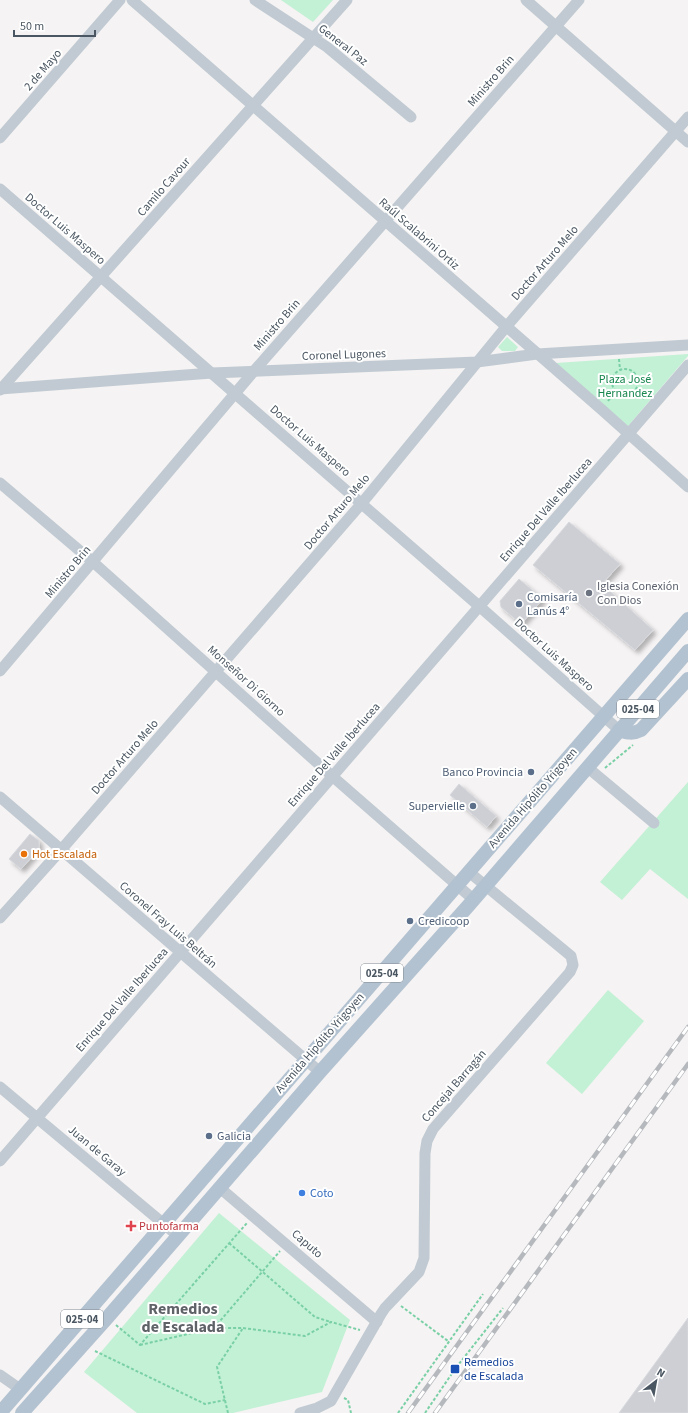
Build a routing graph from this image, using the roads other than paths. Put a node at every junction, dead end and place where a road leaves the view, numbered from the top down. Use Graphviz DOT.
graph roads {
  1 [pos="120,0"];
  2 [pos="132,0"];
  3 [pos="255,0"];
  4 [pos="347,0"];
  5 [pos="526,0"];
  6 [pos="579,0"];
  7 [pos="556,26"];
  8 [pos="313,38"];
  9 [pos="253,105"];
  10 [pos="411,117"];
  11 [pos="688,118"];
  12 [pos="676,131"];
  13 [pos="0,138"];
  14 [pos="688,142"];
  15 [pos="0,189"];
  16 [pos="385,221"];
  17 [pos="102,277"];
  18 [pos="506,327"];
  19 [pos="688,345"];
  20 [pos="537,354"];
  21 [pos="477,362"];
  22 [pos="688,365"];
  23 [pos="254,371"];
  24 [pos="212,373"];
  25 [pos="1,389"];
  26 [pos="235,393"];
  27 [pos="629,434"];
  28 [pos="0,483"];
  29 [pos="688,488"];
  30 [pos="362,503"];
  31 [pos="94,562"];
  32 [pos="479,606"];
  33 [pos="688,619"];
  34 [pos="688,651"];
  35 [pos="0,671"];
  36 [pos="216,672"];
  37 [pos="688,679"];
  38 [pos="603,717"];
  39 [pos="619,730"];
  40 [pos="587,767"];
  41 [pos="332,776"];
  42 [pos="0,797"];
  43 [pos="654,823"];
  44 [pos="61,850"];
  45 [pos="469,872"];
  46 [pos="458,885"];
  47 [pos="485,886"];
  48 [pos="474,899"];
  49 [pos="0,918"];
  50 [pos="180,953"];
  51 [pos="306,1060"];
  52 [pos="320,1072"];
  53 [pos="0,1087"];
  54 [pos="37,1119"];
  55 [pos="0,1161"];
  56 [pos="220,1188"];
  57 [pos="163,1224"];
  58 [pos="177,1235"];
  59 [pos="377,1322"];
  60 [pos="0,1375"];
  61 [pos="20,1389"];
  62 [pos="0,1413"];
  63 [pos="22,1413"];
  64 [pos="300,1413"];
  1 -- 13 [label="street, 2 de Mayo"];
  2 -- 9 [label="street, Raúl Scalabrini Ortiz"];
  3 -- 8 [label="street, General Paz"];
  4 -- 8 [label="street, Camilo Cavour"];
  5 -- 7 [label="street"];
  6 -- 7 [label="street, Ministro Brin"];
  7 -- 12 [label="street"];
  7 -- 16 [label="street, Ministro Brin"];
  8 -- 9 [label="street, Camilo Cavour"];
  8 -- 10 [label="street, General Paz"];
  9 -- 16 [label="street, Raúl Scalabrini Ortiz"];
  9 -- 17 [label="street, Camilo Cavour"];
  11 -- 12 [label="street, Doctor Arturo Melo"];
  12 -- 14 [label="street"];
  12 -- 18 [label="street, Doctor Arturo Melo"];
  15 -- 17 [label="street, Doctor Luis Maspero"];
  16 -- 18 [label="street, Raúl Scalabrini Ortiz"];
  16 -- 23 [label="street, Ministro Brin"];
  17 -- 24 [label="street, Doctor Luis Maspero"];
  17 -- 25 [label="street, Camilo Cavour"];
  18 -- 20 [label="street, Raúl Scalabrini Ortiz"];
  18 -- 21 [label="street, Doctor Arturo Melo"];
  19 -- 20 [label="street, Coronel Lugones"];
  20 -- 21 [label="street, Coronel Lugones"];
  20 -- 27 [label="street, Raúl Scalabrini Ortiz"];
  21 -- 23 [label="street, Coronel Lugones"];
  21 -- 30 [label="street, Doctor Arturo Melo"];
  22 -- 27 [label="street, Enrique Del Valle Iberlucea"];
  23 -- 24 [label="street, Coronel Lugones"];
  23 -- 26 [label="street, Ministro Brin"];
  24 -- 25 [label="street, Coronel Lugones"];
  24 -- 26 [label="street, Doctor Luis Maspero"];
  26 -- 30 [label="street, Doctor Luis Maspero"];
  26 -- 31 [label="street, Ministro Brin"];
  27 -- 29 [label="street, Raúl Scalabrini Ortiz"];
  27 -- 32 [label="street, Enrique Del Valle Iberlucea"];
  28 -- 31 [label="street, Monseñor Di Giorno"];
  30 -- 32 [label="street, Doctor Luis Maspero"];
  30 -- 36 [label="street, Doctor Arturo Melo"];
  31 -- 35 [label="street, Ministro Brin"];
  31 -- 36 [label="street, Monseñor Di Giorno"];
  32 -- 38 [label="street, Doctor Luis Maspero"];
  32 -- 41 [label="street, Enrique Del Valle Iberlucea"];
  33 -- 38 [label="main road, Avenida Hipólito Yrigoyen / 025-04"];
  34 -- 39 [label="main road, Avenida Hipólito Yrigoyen / 025-04"];
  36 -- 41 [label="street, Monseñor Di Giorno"];
  36 -- 44 [label="street, Doctor Arturo Melo"];
  37 -- 39 [label="main road"];
  38 -- 39 [label="street, Doctor Luis Maspero"];
  38 -- 45 [label="main road, Avenida Hipólito Yrigoyen / 025-04"];
  39 -- 40 [label="main road, Avenida Hipólito Yrigoyen / 025-04"];
  40 -- 43 [label="street"];
  40 -- 47 [label="main road, Avenida Hipólito Yrigoyen / 025-04"];
  41 -- 46 [label="street, Monseñor Di Giorno"];
  41 -- 50 [label="street, Enrique Del Valle Iberlucea"];
  42 -- 44 [label="street, Coronel Fray Luis Beltrán"];
  44 -- 49 [label="street, Doctor Arturo Melo"];
  44 -- 50 [label="street, Coronel Fray Luis Beltrán"];
  45 -- 46 [label="main road, Avenida Hipólito Yrigoyen / 025-04"];
  45 -- 47 [label="street, Concejal Barragán"];
  46 -- 48 [label="street, Monseñor Di Giorno"];
  46 -- 51 [label="main road, Avenida Hipólito Yrigoyen / 025-04"];
  47 -- 48 [label="main road, Avenida Hipólito Yrigoyen / 025-04"];
  47 -- 59 [label="street, Concejal Barragán"];
  48 -- 52 [label="main road, Avenida Hipólito Yrigoyen / 025-04"];
  50 -- 51 [label="street, Coronel Fray Luis Beltrán"];
  50 -- 54 [label="street, Enrique Del Valle Iberlucea"];
  51 -- 52 [label="street, Coronel Fray Luis Beltrán"];
  51 -- 57 [label="main road, Avenida Hipólito Yrigoyen / 025-04"];
  52 -- 56 [label="main road, Avenida Hipólito Yrigoyen / 025-04"];
  53 -- 54 [label="street, Juan de Garay"];
  54 -- 55 [label="street, Enrique Del Valle Iberlucea"];
  54 -- 57 [label="street, Juan de Garay"];
  56 -- 58 [label="main road, Avenida Hipólito Yrigoyen / 025-04"];
  56 -- 59 [label="street, Caputo"];
  57 -- 58 [label="street, Juan de Garay"];
  57 -- 61 [label="main road, Avenida Hipólito Yrigoyen / 025-04"];
  58 -- 63 [label="main road, Avenida Hipólito Yrigoyen / 025-04"];
  59 -- 64 [label="street, Concejal Barragán"];
  60 -- 61 [label="street"];
  61 -- 62 [label="main road, Avenida Hipólito Yrigoyen / 025-04"];
}
